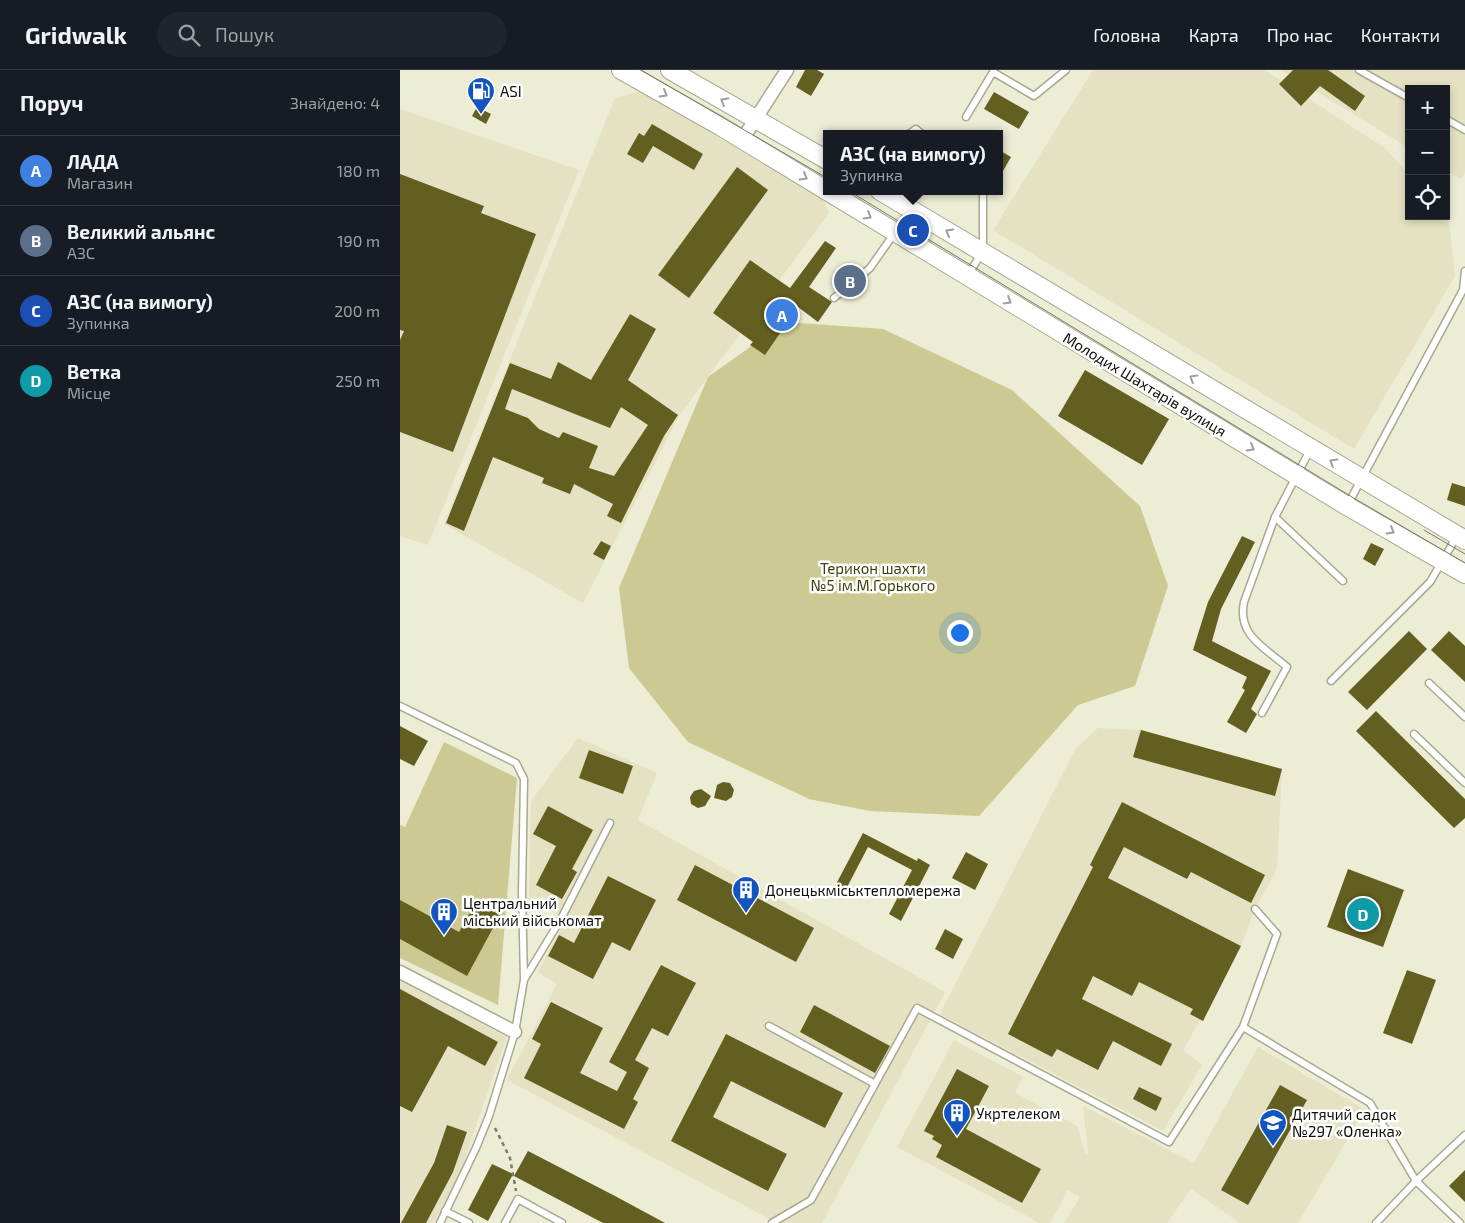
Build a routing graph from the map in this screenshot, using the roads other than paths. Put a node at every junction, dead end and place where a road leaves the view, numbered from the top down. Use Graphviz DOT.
graph roads {
  1 [pos="622,70"];
  2 [pos="670,70"];
  3 [pos="787,70"];
  4 [pos="1066,70"];
  5 [pos="1359,70"];
  6 [pos="1405,96"];
  7 [pos="966,117"];
  8 [pos="755,119"];
  9 [pos="1450,122"];
  10 [pos="1465,130"];
  11 [pos="742,140"];
  12 [pos="823,158"];
  13 [pos="823,187"];
  14 [pos="838,195"];
  15 [pos="886,195"];
  16 [pos="982,195"];
  17 [pos="910,210"];
  18 [pos="895,233"];
  19 [pos="983,251"];
  20 [pos="1465,272"];
  21 [pos="968,276"];
  22 [pos="834,298"];
  23 [pos="1310,449"];
  24 [pos="1296,475"];
  25 [pos="1362,479"];
  26 [pos="1347,506"];
  27 [pos="1275,517"];
  28 [pos="1461,538"];
  29 [pos="1442,560"];
  30 [pos="1465,574"];
  31 [pos="1343,581"];
  32 [pos="1331,681"];
  33 [pos="1429,683"];
  34 [pos="400,706"];
  35 [pos="1262,713"];
  36 [pos="1465,717"];
  37 [pos="1414,734"];
  38 [pos="1465,783"];
  39 [pos="610,824"];
  40 [pos="1255,909"];
  41 [pos="400,972"];
  42 [pos="524,980"];
  43 [pos="769,1026"];
  44 [pos="1243,1027"];
  45 [pos="515,1032"];
  46 [pos="875,1084"];
  47 [pos="1465,1135"];
  48 [pos="1416,1181"];
  49 [pos="445,1211"];
  50 [pos="440,1223"];
  51 [pos="469,1223"];
  52 [pos="505,1223"];
  53 [pos="562,1223"];
  54 [pos="772,1223"];
  55 [pos="1376,1223"];
  56 [pos="1460,1223"];
  1 -- 11 [label="main road, Молодих Шахтарів вулиця, one-way"];
  8 -- 2 [label="main road, one-way"];
  3 -- 8 [label="street"];
  4 -- 7 [label="lane"];
  5 -- 6 [label="lane"];
  8 -- 11 [label="street"];
  8 -- 12 [label="main road"];
  9 -- 10 [label="lane"];
  11 -- 13 [label="main road, Молодих Шахтарів вулиця, one-way"];
  14 -- 18 [label="main road, Молодих Шахтарів вулиця, one-way"];
  15 -- 17 [label="main road, Молодих Шахтарів вулиця"];
  16 -- 19 [label="lane"];
  17 -- 18 [label="lane"];
  19 -- 17 [label="main road, Молодих Шахтарів вулиця, one-way"];
  18 -- 21 [label="main road, Молодих Шахтарів вулиця"];
  18 -- 22 [label="lane"];
  19 -- 21 [label="lane"];
  23 -- 19 [label="main road, Молодих Шахтарів вулиця, one-way"];
  20 -- 25 [label="lane"];
  21 -- 24 [label="main road, Молодих Шахтарів вулиця, one-way"];
  23 -- 24 [label="lane"];
  25 -- 23 [label="main road, Молодих Шахтарів вулиця, one-way"];
  24 -- 26 [label="main road, Молодих Шахтарів вулиця"];
  24 -- 27 [label="lane"];
  25 -- 26 [label="lane"];
  25 -- 28 [label="main road, Молодих Шахтарів вулиця"];
  26 -- 29 [label="main road, Молодих Шахтарів вулиця, one-way"];
  27 -- 31 [label="lane"];
  27 -- 35 [label="lane"];
  28 -- 29 [label="lane"];
  29 -- 30 [label="main road, Молодих Шахтарів вулиця"];
  29 -- 32 [label="lane"];
  33 -- 36 [label="lane"];
  34 -- 42 [label="lane"];
  37 -- 38 [label="lane"];
  39 -- 42 [label="lane"];
  40 -- 44 [label="lane"];
  41 -- 45 [label="street"];
  42 -- 45 [label="lane"];
  43 -- 46 [label="lane"];
  44 -- 46 [label="lane"];
  44 -- 48 [label="lane"];
  45 -- 49 [label="lane"];
  46 -- 54 [label="lane"];
  47 -- 48 [label="lane"];
  48 -- 55 [label="lane"];
  48 -- 56 [label="lane"];
  49 -- 50 [label="lane"];
  49 -- 51 [label="lane"];
  52 -- 53 [label="lane"];
}
